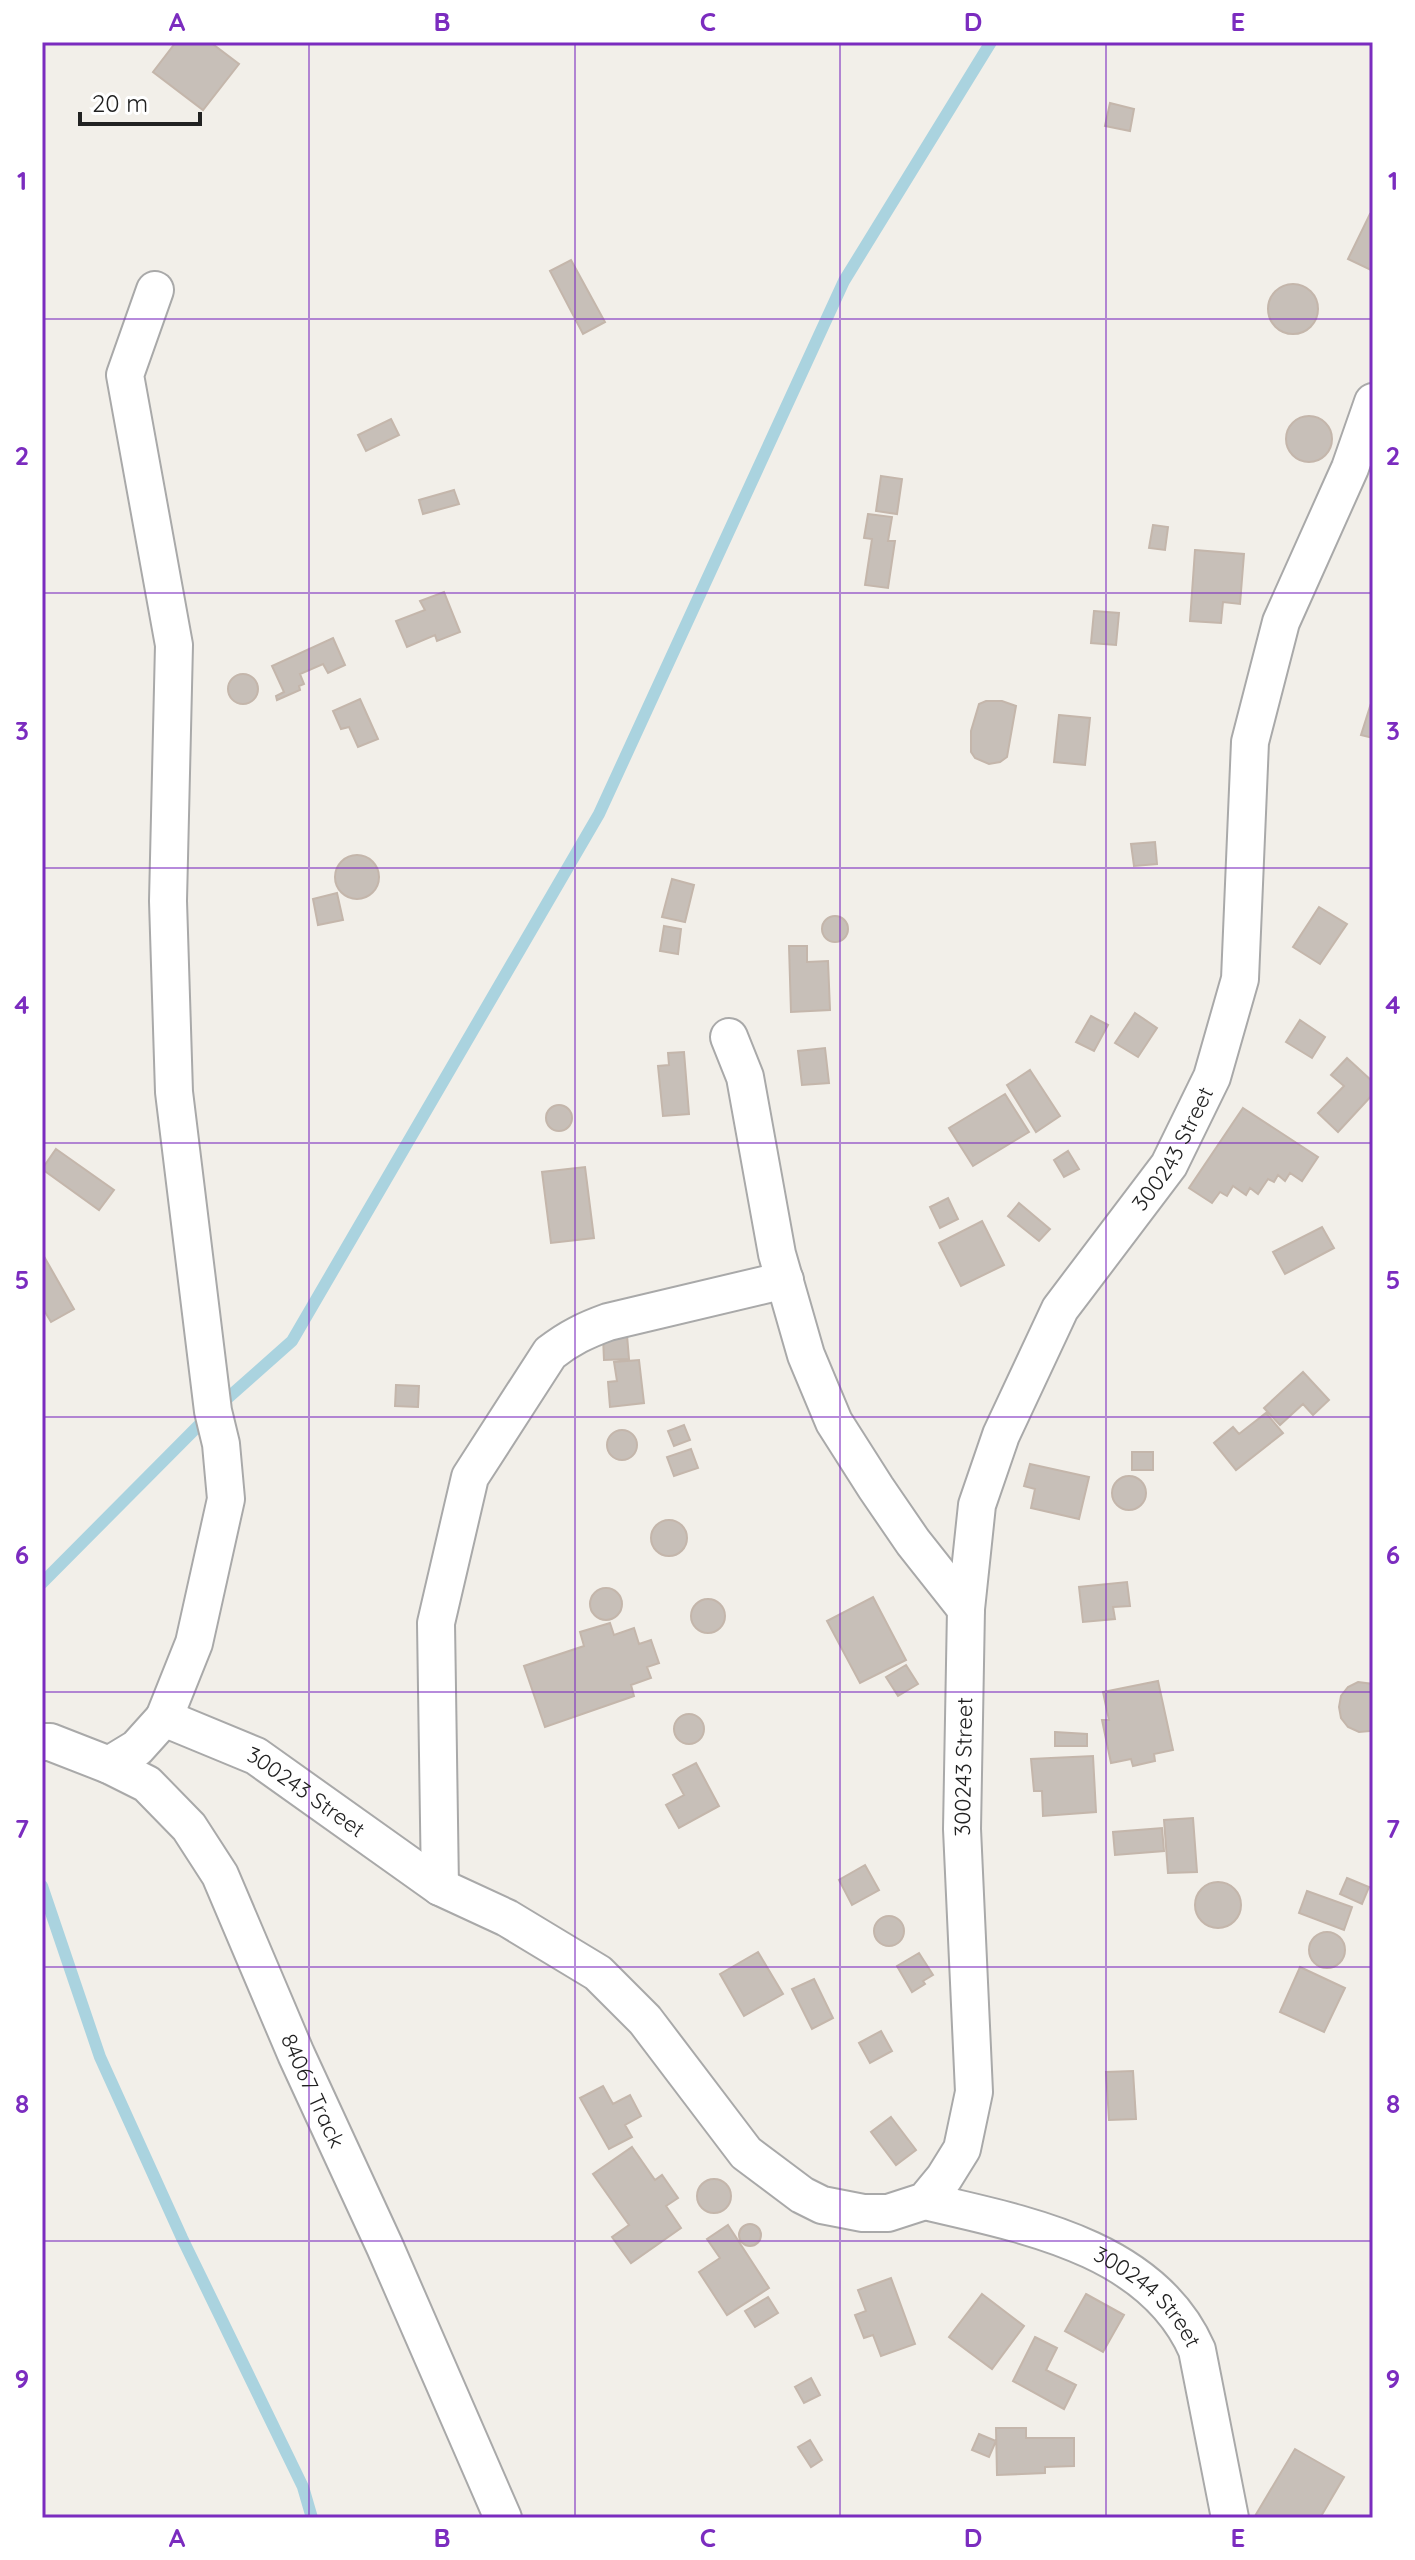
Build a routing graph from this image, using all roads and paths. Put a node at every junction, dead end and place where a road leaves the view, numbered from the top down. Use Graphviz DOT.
graph roads {
  1 [pos="155,290"];
  2 [pos="1373,402"];
  3 [pos="729,1037"];
  4 [pos="785,1280"];
  5 [pos="966,1609"];
  6 [pos="164,1718"];
  7 [pos="42,1742"];
  8 [pos="109,1765"];
  9 [pos="440,1887"];
  10 [pos="925,2201"];
  11 [pos="503,2518"];
  12 [pos="1230,2518"];
  1 -- 6 [label="street"];
  2 -- 5 [label="street, 300243 Street"];
  3 -- 4 [label="street"];
  4 -- 5 [label="street"];
  4 -- 9 [label="street"];
  5 -- 10 [label="street, 300243 Street"];
  6 -- 8 [label="street"];
  6 -- 9 [label="street, 300243 Street"];
  7 -- 8 [label="street, 84067 Track"];
  8 -- 11 [label="street, 84067 Track"];
  9 -- 10 [label="street, 300243 Street"];
  10 -- 12 [label="street, 300244 Street"];
}
